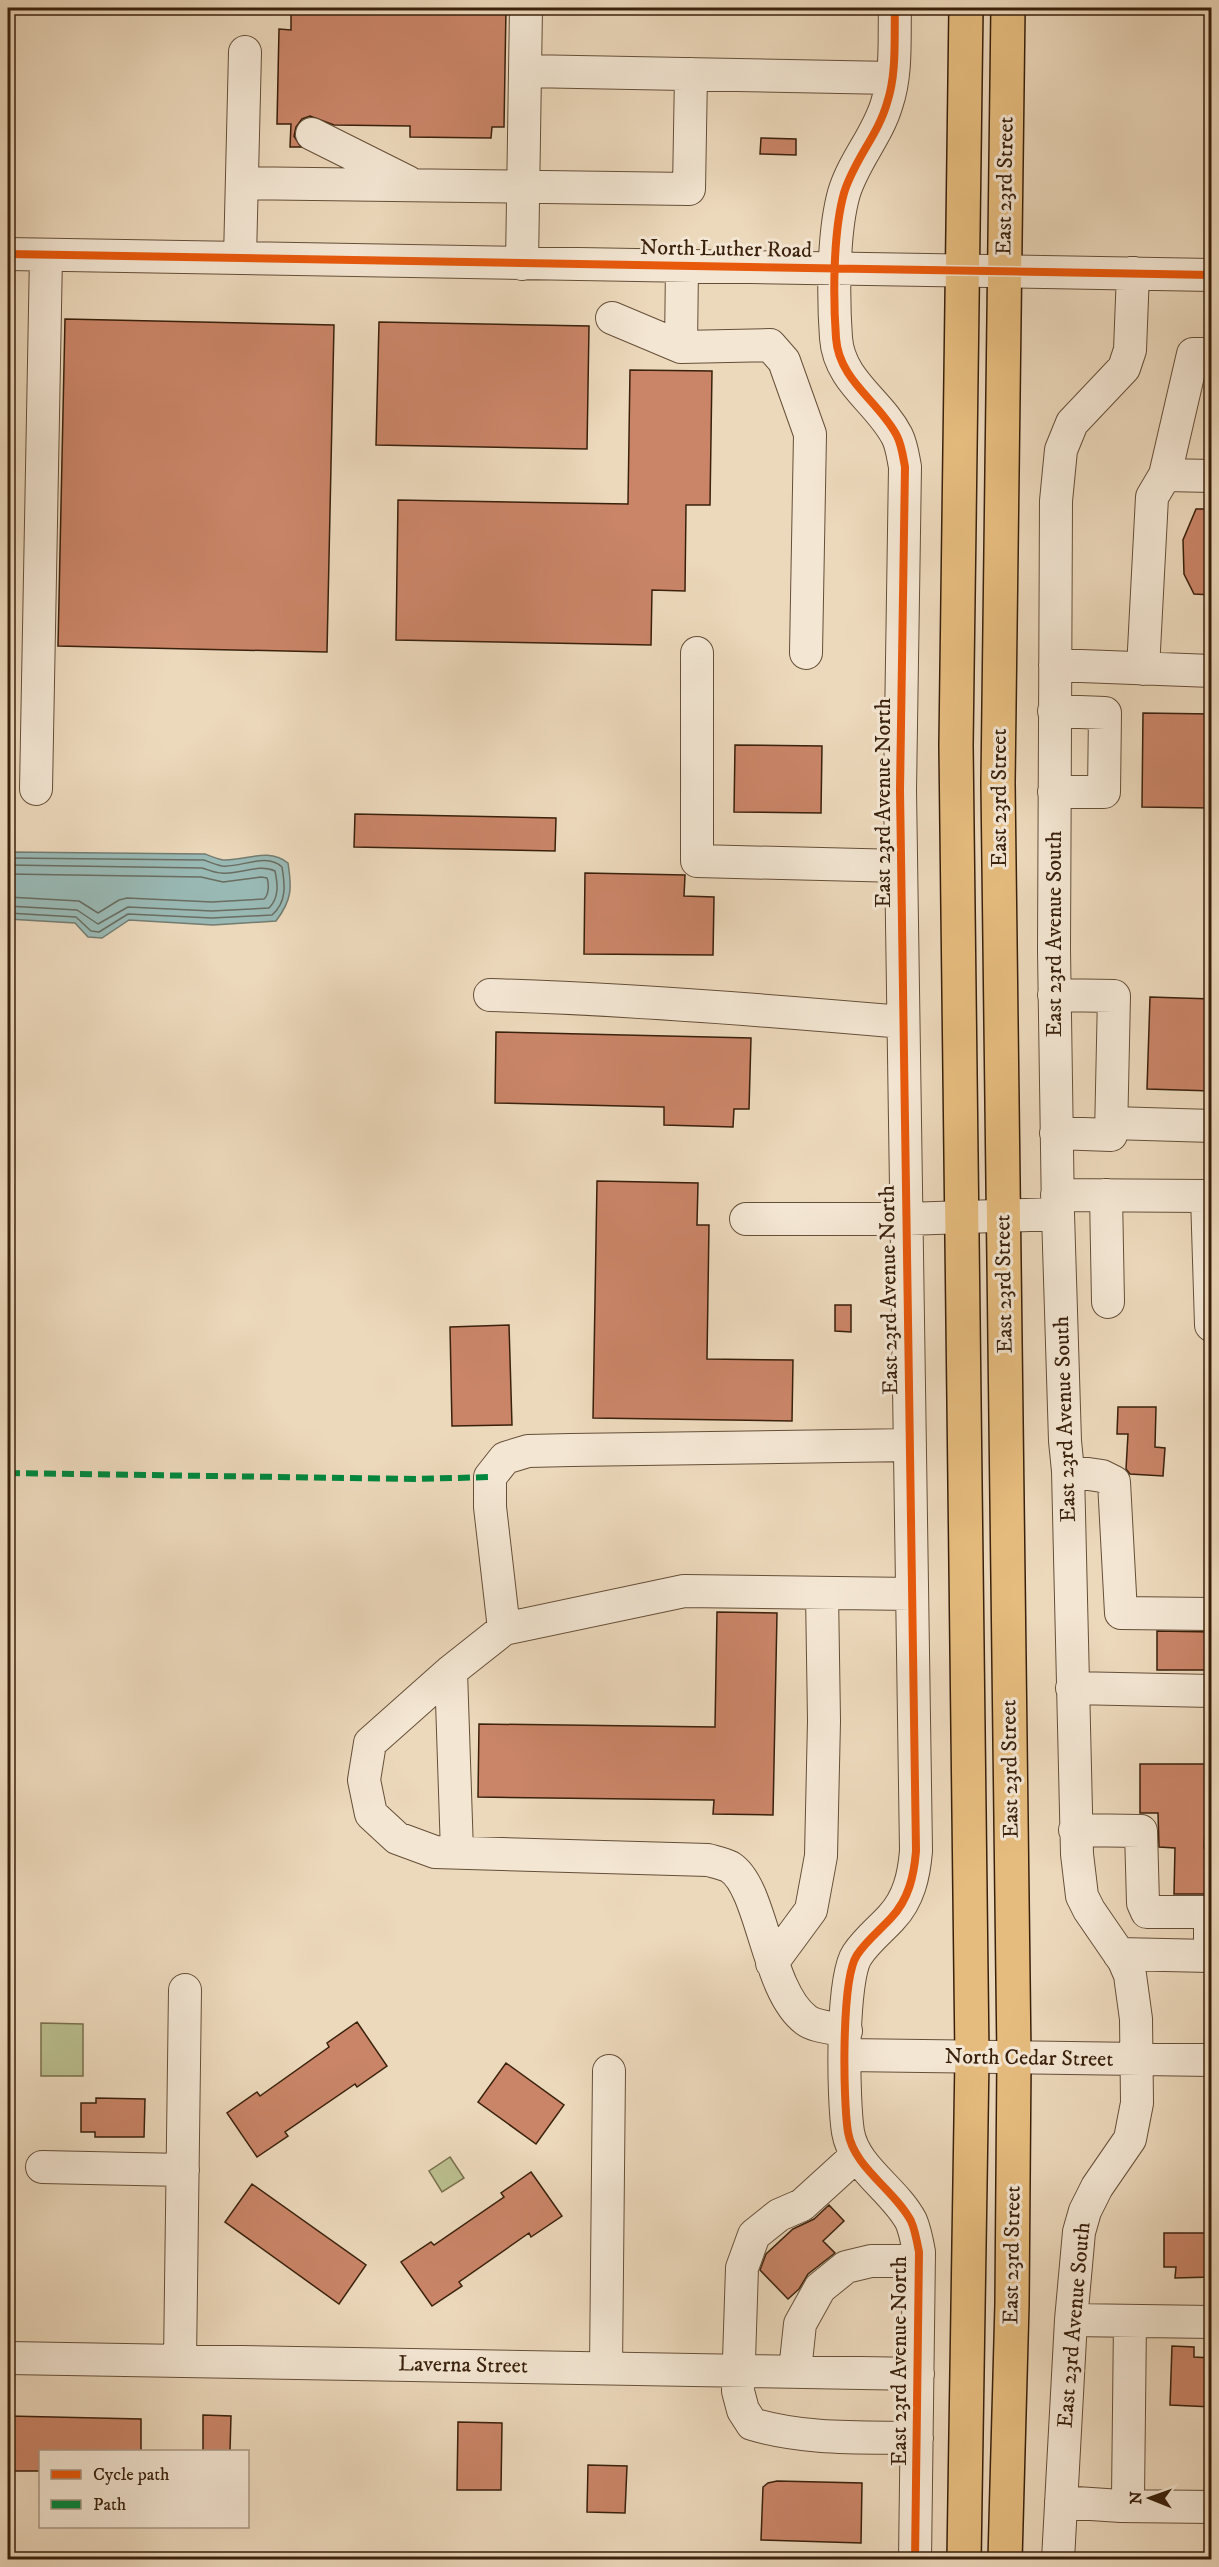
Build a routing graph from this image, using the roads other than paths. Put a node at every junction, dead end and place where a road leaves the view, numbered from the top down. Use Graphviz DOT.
graph roads {
  1 [pos="526,8"];
  2 [pos="895,8"];
  3 [pos="966,8"];
  4 [pos="1008,8"];
  5 [pos="245,52"];
  6 [pos="525,71"];
  7 [pos="691,74"];
  8 [pos="892,78"];
  9 [pos="312,134"];
  10 [pos="242,183"];
  11 [pos="417,186"];
  12 [pos="523,188"];
  13 [pos="8,254"];
  14 [pos="46,255"];
  15 [pos="240,258"];
  16 [pos="522,264"];
  17 [pos="682,266"];
  18 [pos="836,269"];
  19 [pos="962,270"];
  20 [pos="1004,271"];
  21 [pos="1133,273"];
  22 [pos="1212,275"];
  23 [pos="612,318"];
  24 [pos="681,347"];
  25 [pos="1212,354"];
  26 [pos="1165,475"];
  27 [pos="1212,476"];
  28 [pos="697,653"];
  29 [pos="807,653"];
  30 [pos="1054,665"];
  31 [pos="1143,669"];
  32 [pos="1212,671"];
  33 [pos="1054,711"];
  34 [pos="36,789"];
  35 [pos="1054,792"];
  36 [pos="901,866"];
  37 [pos="1054,994"];
  38 [pos="490,995"];
  39 [pos="903,1022"];
  40 [pos="1112,1123"];
  41 [pos="1212,1126"];
  42 [pos="1056,1133"];
  43 [pos="1106,1196"];
  44 [pos="1057,1205"];
  45 [pos="1003,1216"];
  46 [pos="962,1217"];
  47 [pos="906,1219"];
  48 [pos="746,1220"];
  49 [pos="1108,1302"];
  50 [pos="1211,1325"];
  51 [pos="910,1445"];
  52 [pos="1068,1471"];
  53 [pos="822,1593"];
  54 [pos="912,1594"];
  55 [pos="1212,1614"];
  56 [pos="504,1629"];
  57 [pos="451,1671"];
  58 [pos="1072,1688"];
  59 [pos="1212,1691"];
  60 [pos="1076,1830"];
  61 [pos="456,1852"];
  62 [pos="1211,1912"];
  63 [pos="1119,1954"];
  64 [pos="772,1963"];
  65 [pos="185,1990"];
  66 [pos="846,2043"];
  67 [pos="972,2057"];
  68 [pos="1014,2058"];
  69 [pos="1138,2059"];
  70 [pos="1212,2060"];
  71 [pos="609,2072"];
  72 [pos="857,2155"];
  73 [pos="42,2167"];
  74 [pos="183,2170"];
  75 [pos="920,2261"];
  76 [pos="1071,2320"];
  77 [pos="1130,2321"];
  78 [pos="1212,2322"];
  79 [pos="8,2358"];
  80 [pos="180,2361"];
  81 [pos="606,2368"];
  82 [pos="737,2370"];
  83 [pos="795,2371"];
  84 [pos="918,2374"];
  85 [pos="917,2438"];
  86 [pos="1061,2502"];
  87 [pos="1121,2506"];
  88 [pos="1212,2507"];
  89 [pos="915,2559"];
  90 [pos="964,2559"];
  91 [pos="1005,2559"];
  92 [pos="1058,2559"];
  1 -- 6 [label="street"];
  2 -- 8 [label="street, East 23rd Avenue North"];
  3 -- 19 [label="main road, East 23rd Street"];
  4 -- 20 [label="main road, East 23rd Street"];
  5 -- 10 [label="street"];
  6 -- 7 [label="street"];
  6 -- 12 [label="street"];
  7 -- 8 [label="street"];
  7 -- 12 [label="street"];
  8 -- 18 [label="street, East 23rd Avenue North"];
  9 -- 11 [label="street"];
  10 -- 11 [label="street"];
  10 -- 15 [label="street"];
  11 -- 12 [label="street"];
  12 -- 16 [label="street"];
  13 -- 14 [label="street, North Luther Road"];
  14 -- 15 [label="street, North Luther Road"];
  14 -- 34 [label="street"];
  15 -- 16 [label="street, North Luther Road"];
  16 -- 17 [label="street, North Luther Road"];
  17 -- 18 [label="street, North Luther Road"];
  17 -- 24 [label="street"];
  18 -- 19 [label="street, North Luther Road"];
  18 -- 36 [label="street, East 23rd Avenue North"];
  19 -- 20 [label="street, North Luther Road"];
  19 -- 46 [label="main road, East 23rd Street"];
  20 -- 21 [label="street, North Luther Road"];
  20 -- 45 [label="main road, East 23rd Street"];
  21 -- 22 [label="street, North Luther Road"];
  21 -- 30 [label="street, East 23rd Avenue South"];
  23 -- 24 [label="street"];
  24 -- 29 [label="street"];
  25 -- 26 [label="street"];
  26 -- 27 [label="street"];
  26 -- 31 [label="street"];
  28 -- 36 [label="street"];
  30 -- 31 [label="street"];
  30 -- 33 [label="street, East 23rd Avenue South"];
  31 -- 32 [label="street"];
  33 -- 35 [label="street, East 23rd Avenue South"];
  33 -- 35 [label="street"];
  35 -- 37 [label="street, East 23rd Avenue South"];
  36 -- 39 [label="street, East 23rd Avenue North"];
  37 -- 40 [label="street"];
  37 -- 42 [label="street, East 23rd Avenue South"];
  38 -- 39 [label="street"];
  39 -- 47 [label="street, East 23rd Avenue North"];
  40 -- 41 [label="street"];
  40 -- 42 [label="street"];
  42 -- 44 [label="street, East 23rd Avenue South"];
  43 -- 44 [label="street"];
  43 -- 49 [label="street"];
  43 -- 50 [label="street"];
  44 -- 45 [label="street"];
  44 -- 52 [label="street, East 23rd Avenue South"];
  45 -- 46 [label="street"];
  45 -- 68 [label="main road, East 23rd Street"];
  46 -- 47 [label="street"];
  46 -- 67 [label="main road, East 23rd Street"];
  47 -- 48 [label="street"];
  47 -- 51 [label="street, East 23rd Avenue North"];
  51 -- 54 [label="street, East 23rd Avenue North"];
  51 -- 56 [label="street"];
  52 -- 55 [label="street"];
  52 -- 58 [label="street, East 23rd Avenue South"];
  53 -- 54 [label="street"];
  53 -- 56 [label="street"];
  53 -- 64 [label="street"];
  54 -- 66 [label="street, East 23rd Avenue North"];
  56 -- 57 [label="street, North Cedar Street"];
  57 -- 61 [label="street"];
  57 -- 61 [label="street, North Cedar Street"];
  58 -- 59 [label="street"];
  58 -- 60 [label="street, East 23rd Avenue South"];
  60 -- 62 [label="street"];
  60 -- 63 [label="street, East 23rd Avenue South"];
  61 -- 64 [label="street, North Cedar Street"];
  62 -- 63 [label="street"];
  63 -- 69 [label="street, East 23rd Avenue South"];
  64 -- 66 [label="street, North Cedar Street"];
  65 -- 74 [label="street"];
  66 -- 67 [label="street, North Cedar Street"];
  66 -- 72 [label="street, East 23rd Avenue North"];
  67 -- 68 [label="street, North Cedar Street"];
  67 -- 90 [label="main road, East 23rd Street"];
  68 -- 69 [label="street, North Cedar Street"];
  68 -- 91 [label="main road, East 23rd Street"];
  69 -- 70 [label="street, North Cedar Street"];
  69 -- 76 [label="street, East 23rd Avenue South"];
  71 -- 81 [label="street"];
  72 -- 75 [label="street, East 23rd Avenue North"];
  72 -- 82 [label="street"];
  73 -- 74 [label="street"];
  74 -- 80 [label="street"];
  75 -- 83 [label="street"];
  75 -- 84 [label="street, East 23rd Avenue North"];
  76 -- 77 [label="street"];
  76 -- 86 [label="street, East 23rd Avenue South"];
  77 -- 78 [label="street"];
  77 -- 87 [label="street"];
  79 -- 80 [label="street, Laverna Street"];
  80 -- 81 [label="street, Laverna Street"];
  81 -- 82 [label="street, Laverna Street"];
  82 -- 83 [label="street, Laverna Street"];
  82 -- 85 [label="street"];
  83 -- 84 [label="street, Laverna Street"];
  84 -- 85 [label="street, East 23rd Avenue North"];
  85 -- 89 [label="street, East 23rd Avenue North"];
  86 -- 87 [label="street"];
  86 -- 92 [label="street, East 23rd Avenue South"];
  87 -- 88 [label="street"];
}
